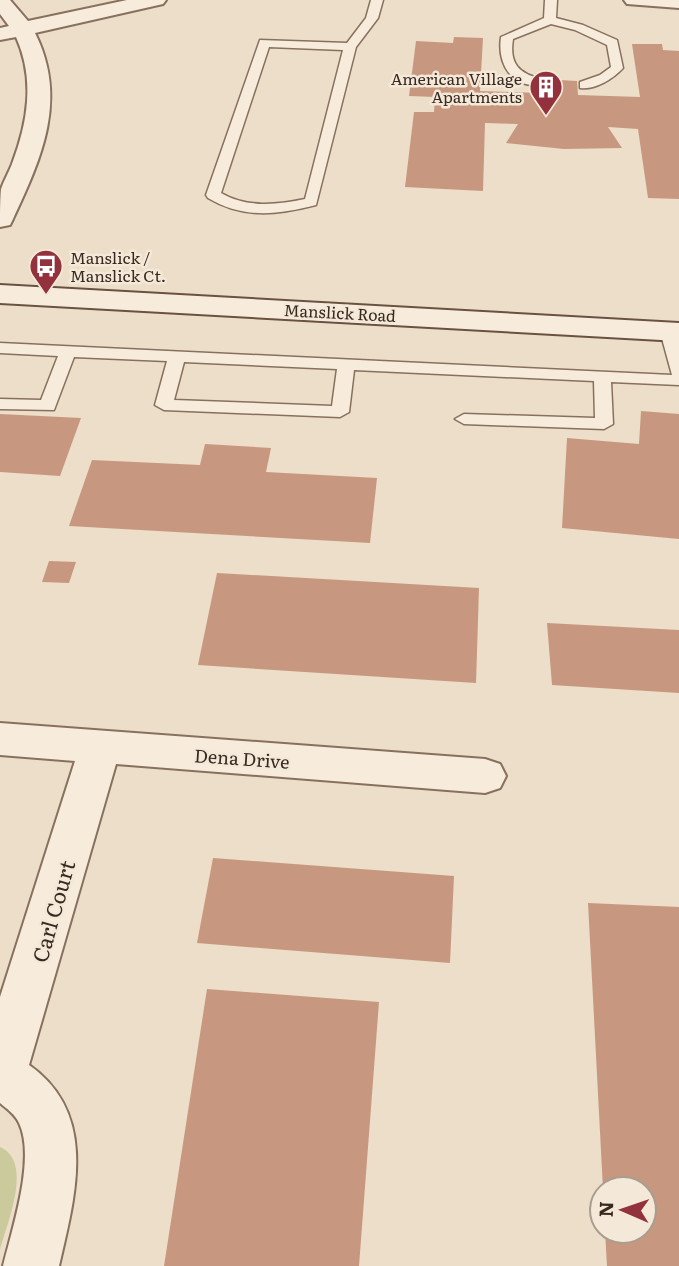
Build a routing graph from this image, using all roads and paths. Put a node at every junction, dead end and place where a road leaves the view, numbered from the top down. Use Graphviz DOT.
graph roads {
  1 [pos="156,0"];
  2 [pos="377,0"];
  3 [pos="551,0"];
  4 [pos="634,0"];
  5 [pos="0,1"];
  6 [pos="679,2"];
  7 [pos="550,20"];
  8 [pos="11,32"];
  9 [pos="351,47"];
  10 [pos="538,82"];
  11 [pos="584,85"];
  12 [pos="0,219"];
  13 [pos="0,294"];
  14 [pos="674,332"];
  15 [pos="0,348"];
  16 [pos="68,351"];
  17 [pos="177,356"];
  18 [pos="346,364"];
  19 [pos="679,373"];
  20 [pos="602,376"];
  21 [pos="679,380"];
  22 [pos="0,404"];
  23 [pos="464,419"];
  24 [pos="0,739"];
  25 [pos="100,746"];
  26 [pos="485,776"];
  27 [pos="1,1077"];
  28 [pos="30,1266"];
  1 -- 8 [label="street"];
  2 -- 9 [label="lane"];
  3 -- 7 [label="lane"];
  4 -- 6 [label="street"];
  5 -- 8 [label="street"];
  7 -- 10 [label="lane"];
  7 -- 11 [label="lane"];
  8 -- 12 [label="street"];
  9 -- 9 [label="lane"];
  13 -- 14 [label="street, Manslick Road"];
  14 -- 19 [label="lane"];
  15 -- 16 [label="lane"];
  16 -- 17 [label="lane"];
  16 -- 22 [label="lane"];
  17 -- 18 [label="lane"];
  17 -- 18 [label="lane"];
  18 -- 20 [label="lane"];
  20 -- 21 [label="lane"];
  20 -- 23 [label="lane"];
  24 -- 25 [label="street, Dena Drive"];
  25 -- 26 [label="street, Dena Drive"];
  25 -- 27 [label="street, Carl Court"];
  27 -- 28 [label="street, Carl Court"];
}
